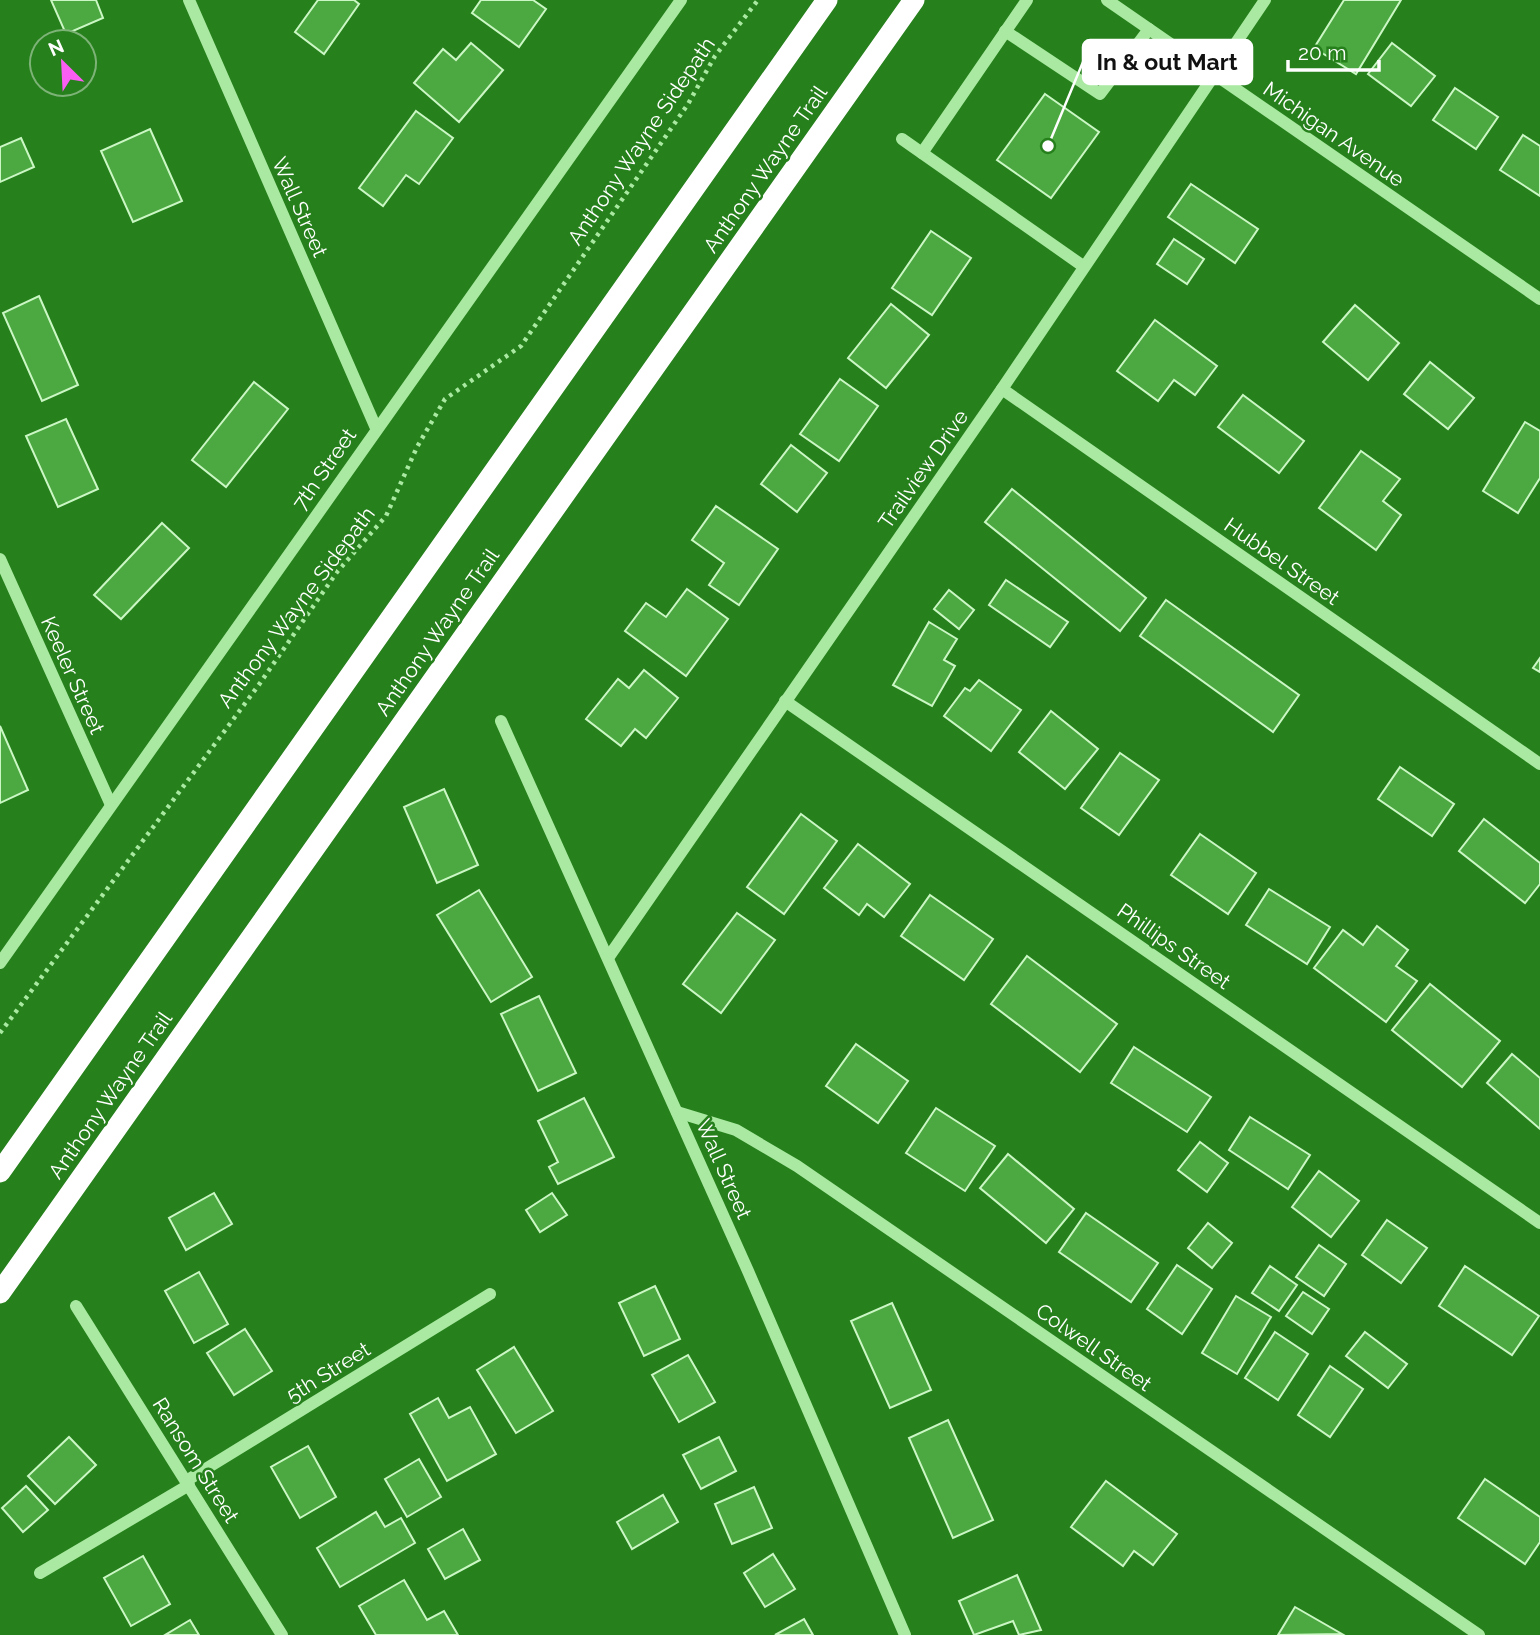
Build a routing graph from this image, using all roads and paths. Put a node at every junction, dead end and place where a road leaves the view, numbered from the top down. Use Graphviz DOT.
graph roads {
  1 [pos="189,0"];
  2 [pos="681,0"];
  3 [pos="758,0"];
  4 [pos="827,0"];
  5 [pos="914,0"];
  6 [pos="1027,0"];
  7 [pos="1107,0"];
  8 [pos="1265,0"];
  9 [pos="1149,29"];
  10 [pos="1005,31"];
  11 [pos="1215,75"];
  12 [pos="902,139"];
  13 [pos="922,153"];
  14 [pos="1083,265"];
  15 [pos="1540,299"];
  16 [pos="1002,389"];
  17 [pos="376,428"];
  18 [pos="0,559"];
  19 [pos="785,701"];
  20 [pos="501,721"];
  21 [pos="1540,764"];
  22 [pos="111,806"];
  23 [pos="608,958"];
  24 [pos="0,963"];
  25 [pos="0,1033"];
  26 [pos="677,1112"];
  27 [pos="0,1172"];
  28 [pos="1540,1223"];
  29 [pos="0,1293"];
  30 [pos="490,1294"];
  31 [pos="76,1306"];
  32 [pos="188,1483"];
  33 [pos="40,1573"];
  34 [pos="282,1635"];
  35 [pos="905,1635"];
  36 [pos="1479,1635"];
  1 -- 17 [label="street, Wall Street"];
  2 -- 17 [label="street, 7th Street"];
  3 -- 25 [label="path, Anthony Wayne Sidepath"];
  4 -- 27 [label="highway"];
  5 -- 29 [label="highway, Anthony Wayne Trail"];
  6 -- 10 [label="street"];
  7 -- 9 [label="street, Michigan Avenue"];
  8 -- 11 [label="street, Trailview Drive"];
  9 -- 10 [label="street"];
  9 -- 11 [label="street, Michigan Avenue"];
  10 -- 13 [label="street"];
  11 -- 14 [label="street, Trailview Drive"];
  11 -- 15 [label="street, Michigan Avenue"];
  12 -- 13 [label="street"];
  13 -- 14 [label="street"];
  14 -- 16 [label="street, Trailview Drive"];
  16 -- 19 [label="street, Trailview Drive"];
  16 -- 21 [label="street, Hubbel Street"];
  17 -- 22 [label="street, 7th Street"];
  18 -- 22 [label="street, Keeler Street"];
  19 -- 23 [label="street, Trailview Drive"];
  19 -- 28 [label="street, Phillips Street"];
  20 -- 23 [label="street, Wall Street"];
  22 -- 24 [label="street, 7th Street"];
  23 -- 26 [label="street, Wall Street"];
  26 -- 35 [label="street, Wall Street"];
  26 -- 36 [label="street, Colwell Street"];
  30 -- 32 [label="street, 5th Street"];
  31 -- 32 [label="street, Ransom Street"];
  32 -- 33 [label="street, 5th Street"];
  32 -- 34 [label="street, Ransom Street"];
}
